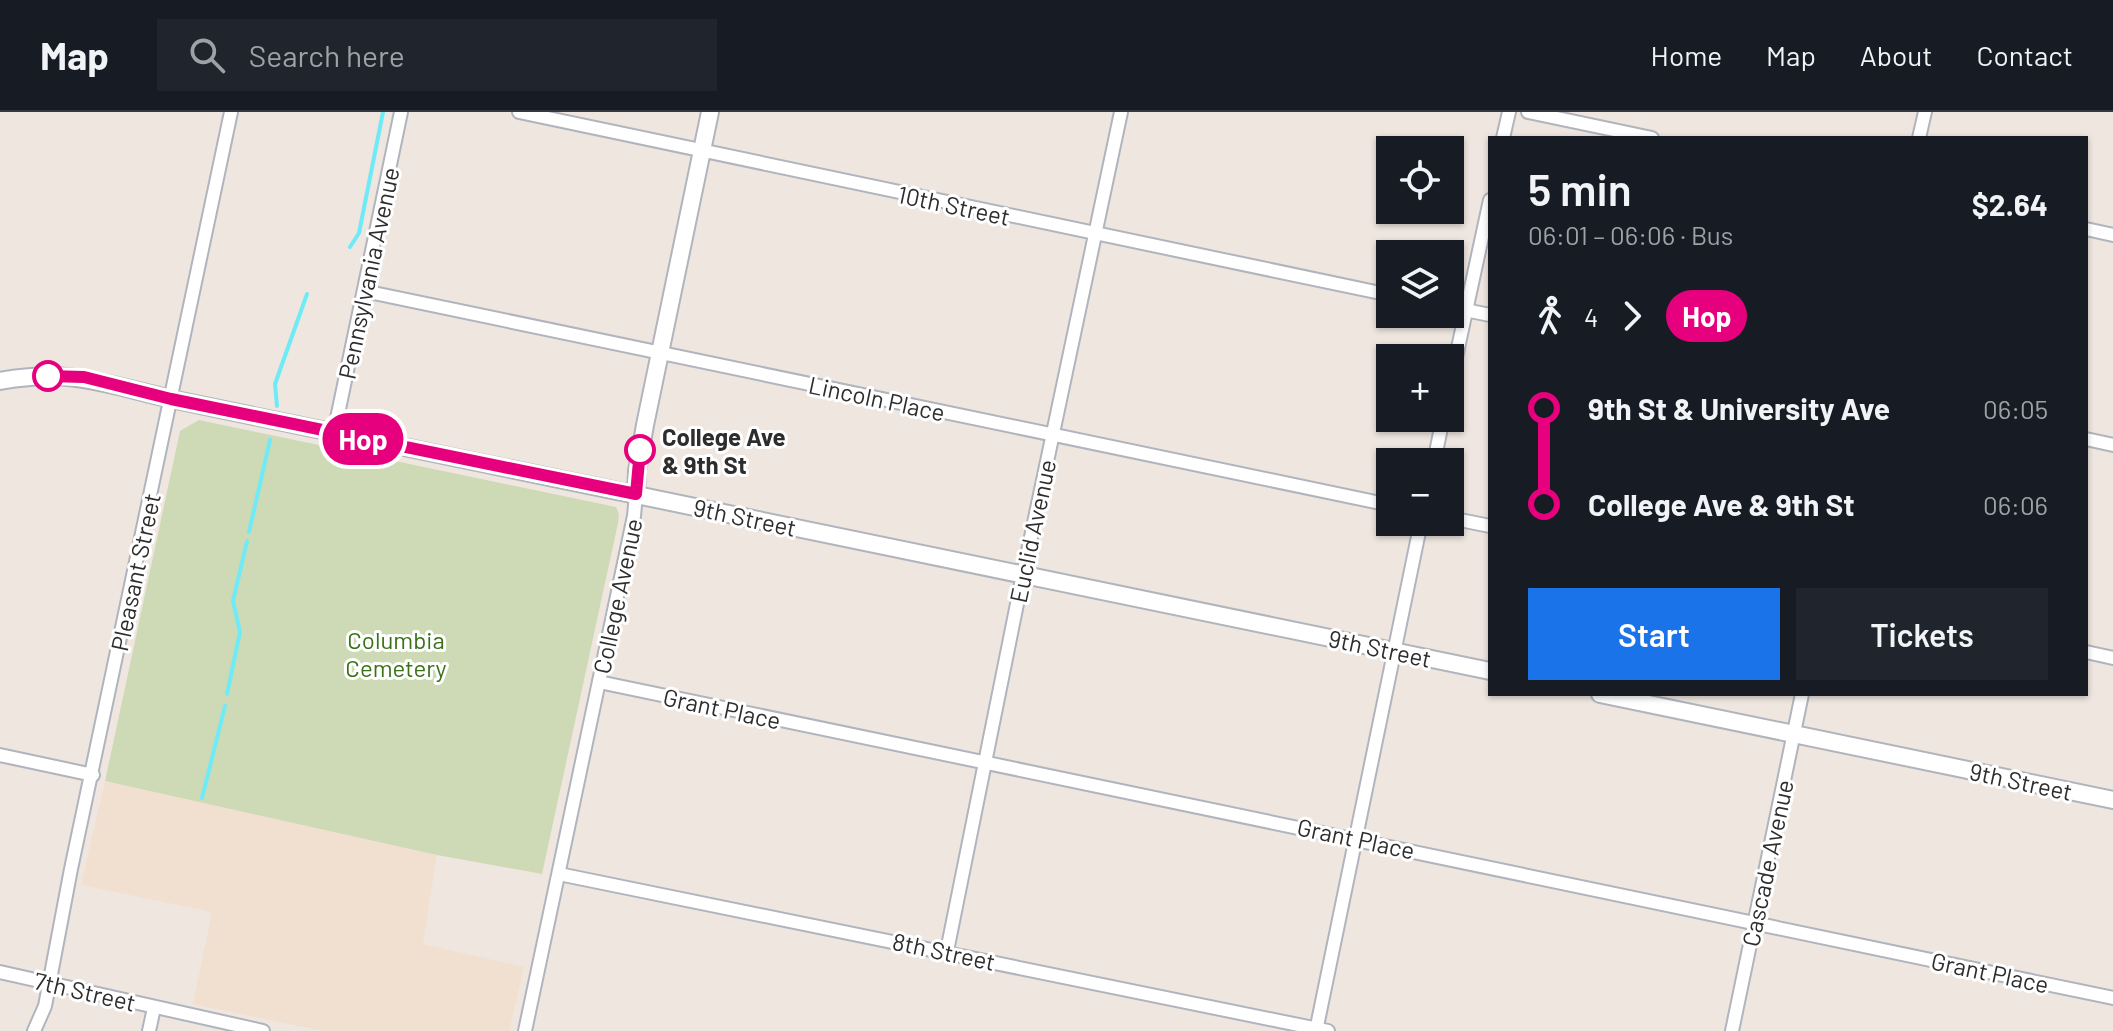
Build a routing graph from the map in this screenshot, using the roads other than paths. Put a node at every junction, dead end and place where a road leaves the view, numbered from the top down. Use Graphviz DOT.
graph roads {
  1 [pos="231,112"];
  2 [pos="401,112"];
  3 [pos="519,112"];
  4 [pos="710,112"];
  5 [pos="1121,112"];
  6 [pos="1509,112"];
  7 [pos="1528,112"];
  8 [pos="1925,112"];
  9 [pos="1503,136"];
  10 [pos="1642,136"];
  11 [pos="1919,136"];
  12 [pos="702,152"];
  13 [pos="1488,209"];
  14 [pos="2088,229"];
  15 [pos="1095,234"];
  16 [pos="2113,235"];
  17 [pos="364,291"];
  18 [pos="1376,292"];
  19 [pos="1466,310"];
  20 [pos="1488,315"];
  21 [pos="1459,344"];
  22 [pos="660,353"];
  23 [pos="4,377"];
  24 [pos="171,399"];
  25 [pos="334,433"];
  26 [pos="1053,435"];
  27 [pos="2088,439"];
  28 [pos="2113,445"];
  29 [pos="636,494"];
  30 [pos="1376,502"];
  31 [pos="1464,521"];
  32 [pos="1488,526"];
  33 [pos="1418,536"];
  34 [pos="1023,574"];
  35 [pos="1393,651"];
  36 [pos="2088,652"];
  37 [pos="2113,658"];
  38 [pos="1488,671"];
  39 [pos="599,682"];
  40 [pos="1610,696"];
  41 [pos="1802,696"];
  42 [pos="1794,734"];
  43 [pos="0,755"];
  44 [pos="986,761"];
  45 [pos="93,775"];
  46 [pos="2113,800"];
  47 [pos="1357,838"];
  48 [pos="559,874"];
  49 [pos="1754,923"];
  50 [pos="947,951"];
  51 [pos="0,972"];
  52 [pos="49,982"];
  53 [pos="2113,998"];
  54 [pos="154,1008"];
  55 [pos="1320,1030"];
  56 [pos="34,1031"];
  57 [pos="149,1031"];
  58 [pos="263,1031"];
  59 [pos="525,1031"];
  60 [pos="1732,1031"];
  1 -- 24 [label="street, Pleasant Street"];
  2 -- 17 [label="street, Pennsylvania Avenue"];
  3 -- 12 [label="street, 10th Street"];
  4 -- 12 [label="street, College Avenue"];
  5 -- 15 [label="street, Euclid Avenue"];
  6 -- 9 [label="street"];
  7 -- 10 [label="street"];
  8 -- 11 [label="street"];
  12 -- 15 [label="street, 10th Street"];
  12 -- 22 [label="street, College Avenue"];
  13 -- 19 [label="street"];
  14 -- 16 [label="street"];
  15 -- 18 [label="street, 10th Street"];
  15 -- 26 [label="street, Euclid Avenue"];
  17 -- 22 [label="street, Lincoln Place"];
  17 -- 25 [label="street, Pennsylvania Avenue"];
  19 -- 20 [label="street"];
  19 -- 21 [label="street"];
  22 -- 26 [label="street, Lincoln Place"];
  22 -- 29 [label="street, College Avenue"];
  23 -- 24 [label="street, 9th Street"];
  24 -- 25 [label="street, 9th Street"];
  24 -- 45 [label="street, Pleasant Street"];
  25 -- 29 [label="street, 9th Street"];
  26 -- 30 [label="street, Lincoln Place"];
  26 -- 34 [label="street, Euclid Avenue"];
  27 -- 28 [label="street"];
  29 -- 34 [label="street, 9th Street"];
  29 -- 39 [label="street, College Avenue"];
  31 -- 32 [label="street"];
  33 -- 35 [label="street"];
  34 -- 35 [label="street, 9th Street"];
  34 -- 44 [label="street, Euclid Avenue"];
  35 -- 38 [label="street, 9th Street"];
  35 -- 47 [label="street"];
  36 -- 37 [label="street"];
  39 -- 44 [label="street, Grant Place"];
  39 -- 48 [label="street, College Avenue"];
  40 -- 42 [label="street, 9th Street"];
  41 -- 42 [label="street, Cascade Avenue"];
  42 -- 46 [label="street, 9th Street"];
  42 -- 49 [label="street, Cascade Avenue"];
  43 -- 45 [label="street"];
  44 -- 47 [label="street, Grant Place"];
  44 -- 50 [label="street, Euclid Avenue"];
  45 -- 52 [label="street, Pleasant Street"];
  47 -- 49 [label="street, Grant Place"];
  47 -- 55 [label="street"];
  48 -- 50 [label="street, 8th Street"];
  48 -- 59 [label="street, College Avenue"];
  49 -- 53 [label="street, Grant Place"];
  49 -- 60 [label="street, Cascade Avenue"];
  50 -- 55 [label="street, 8th Street"];
  51 -- 52 [label="street, 7th Street"];
  52 -- 54 [label="street, 7th Street"];
  52 -- 56 [label="street, Pleasant Street"];
  54 -- 57 [label="street"];
  54 -- 58 [label="street, 7th Street"];
}
